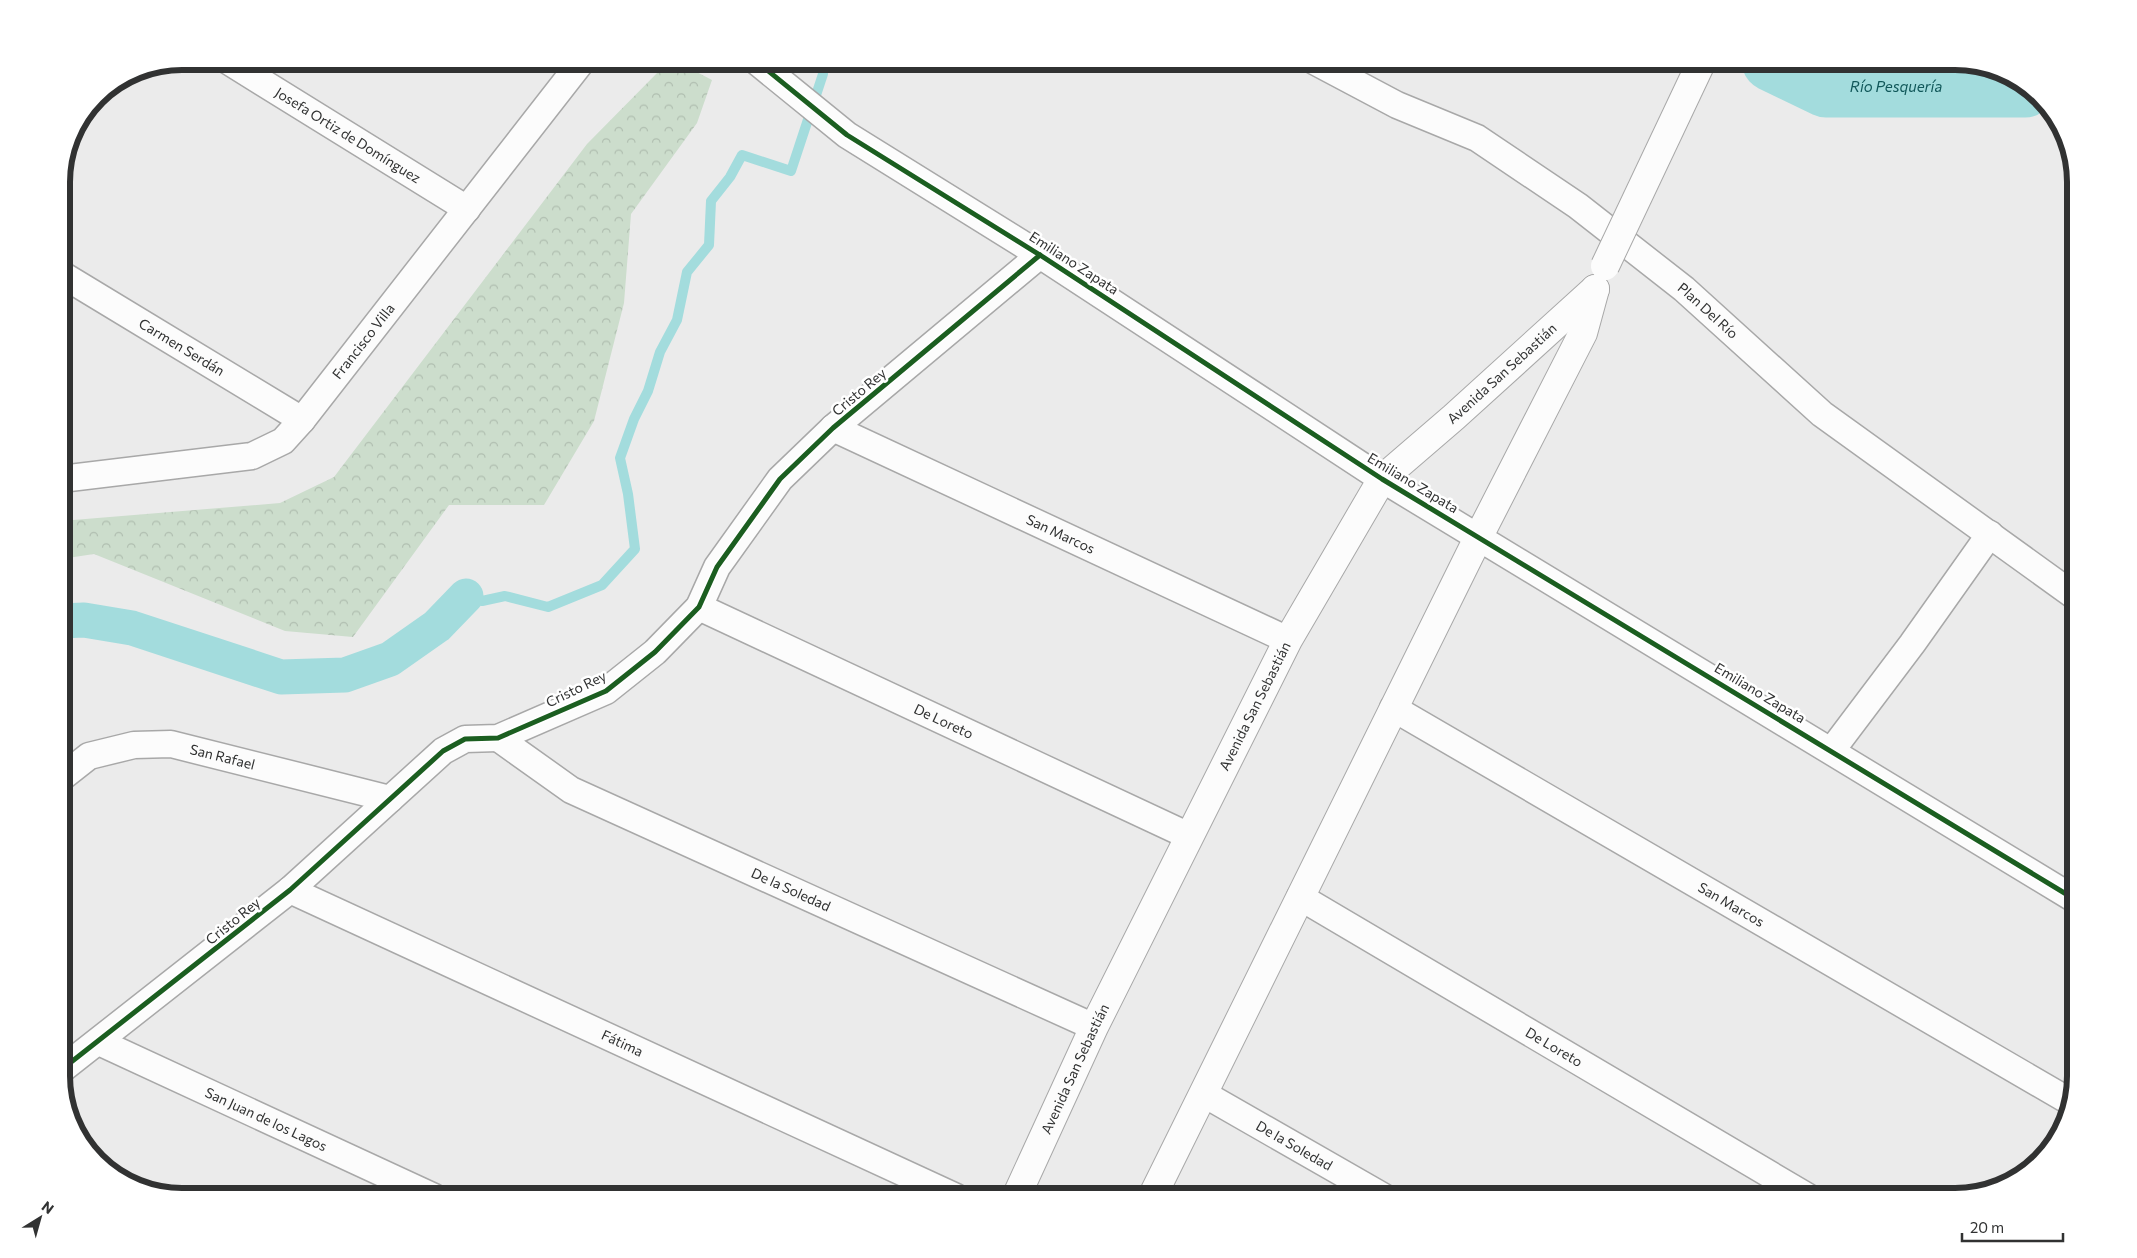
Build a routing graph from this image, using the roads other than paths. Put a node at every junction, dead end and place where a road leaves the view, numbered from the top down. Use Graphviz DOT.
graph roads {
  1 [pos="243,70"];
  2 [pos="575,70"];
  3 [pos="767,70"];
  4 [pos="1331,70"];
  5 [pos="1698,70"];
  6 [pos="467,209"];
  7 [pos="1040,255"];
  8 [pos="1600,278"];
  9 [pos="70,279"];
  10 [pos="302,420"];
  11 [pos="833,428"];
  12 [pos="70,478"];
  13 [pos="1382,478"];
  14 [pos="1990,534"];
  15 [pos="1479,536"];
  16 [pos="2067,591"];
  17 [pos="699,607"];
  18 [pos="1288,640"];
  19 [pos="1393,708"];
  20 [pos="498,738"];
  21 [pos="1832,750"];
  22 [pos="70,771"];
  23 [pos="390,799"];
  24 [pos="1189,836"];
  25 [pos="290,890"];
  26 [pos="2067,894"];
  27 [pos="1300,897"];
  28 [pos="1094,1027"];
  29 [pos="99,1042"];
  30 [pos="70,1064"];
  31 [pos="1204,1094"];
  32 [pos="2064,1098"];
  33 [pos="415,1188"];
  34 [pos="936,1188"];
  35 [pos="1020,1188"];
  36 [pos="1157,1188"];
  37 [pos="1368,1188"];
  38 [pos="1793,1188"];
  1 -- 6 [label="street, Josefa Ortiz de Domínguez"];
  2 -- 6 [label="street, Francisco Villa"];
  3 -- 7 [label="street, Emiliano Zapata"];
  4 -- 14 [label="street, Plan Del Río"];
  5 -- 8 [label="main road, Avenida San Sebastián, bridge"];
  6 -- 10 [label="street, Francisco Villa"];
  7 -- 11 [label="street, Cristo Rey"];
  7 -- 13 [label="street, Emiliano Zapata"];
  8 -- 13 [label="main road, Avenida San Sebastián"];
  8 -- 15 [label="main road, Avenida San Sebastián"];
  9 -- 10 [label="street, Carmen Serdán"];
  10 -- 12 [label="street, Francisco Villa"];
  11 -- 17 [label="street, Cristo Rey"];
  11 -- 18 [label="street, San Marcos"];
  13 -- 15 [label="street, Emiliano Zapata"];
  13 -- 18 [label="main road, Avenida San Sebastián"];
  14 -- 16 [label="street, Plan Del Río"];
  14 -- 21 [label="street"];
  15 -- 19 [label="main road, Avenida San Sebastián"];
  15 -- 21 [label="street, Emiliano Zapata"];
  17 -- 20 [label="street, Cristo Rey"];
  17 -- 24 [label="street, De Loreto"];
  18 -- 24 [label="main road, Avenida San Sebastián"];
  19 -- 27 [label="main road, Avenida San Sebastián"];
  19 -- 32 [label="street, San Marcos"];
  20 -- 23 [label="street, Cristo Rey"];
  20 -- 28 [label="street, De la Soledad"];
  21 -- 26 [label="street, Emiliano Zapata"];
  22 -- 23 [label="street, San Rafael"];
  23 -- 25 [label="street, Cristo Rey"];
  24 -- 28 [label="main road, Avenida San Sebastián"];
  25 -- 29 [label="street, Cristo Rey"];
  25 -- 34 [label="street, Fátima"];
  27 -- 31 [label="main road, Avenida San Sebastián"];
  27 -- 38 [label="street, De Loreto"];
  28 -- 35 [label="main road, Avenida San Sebastián"];
  29 -- 30 [label="street, Cristo Rey"];
  29 -- 33 [label="street, San Juan de los Lagos"];
  31 -- 36 [label="main road, Avenida San Sebastián"];
  31 -- 37 [label="street, De la Soledad"];
}
